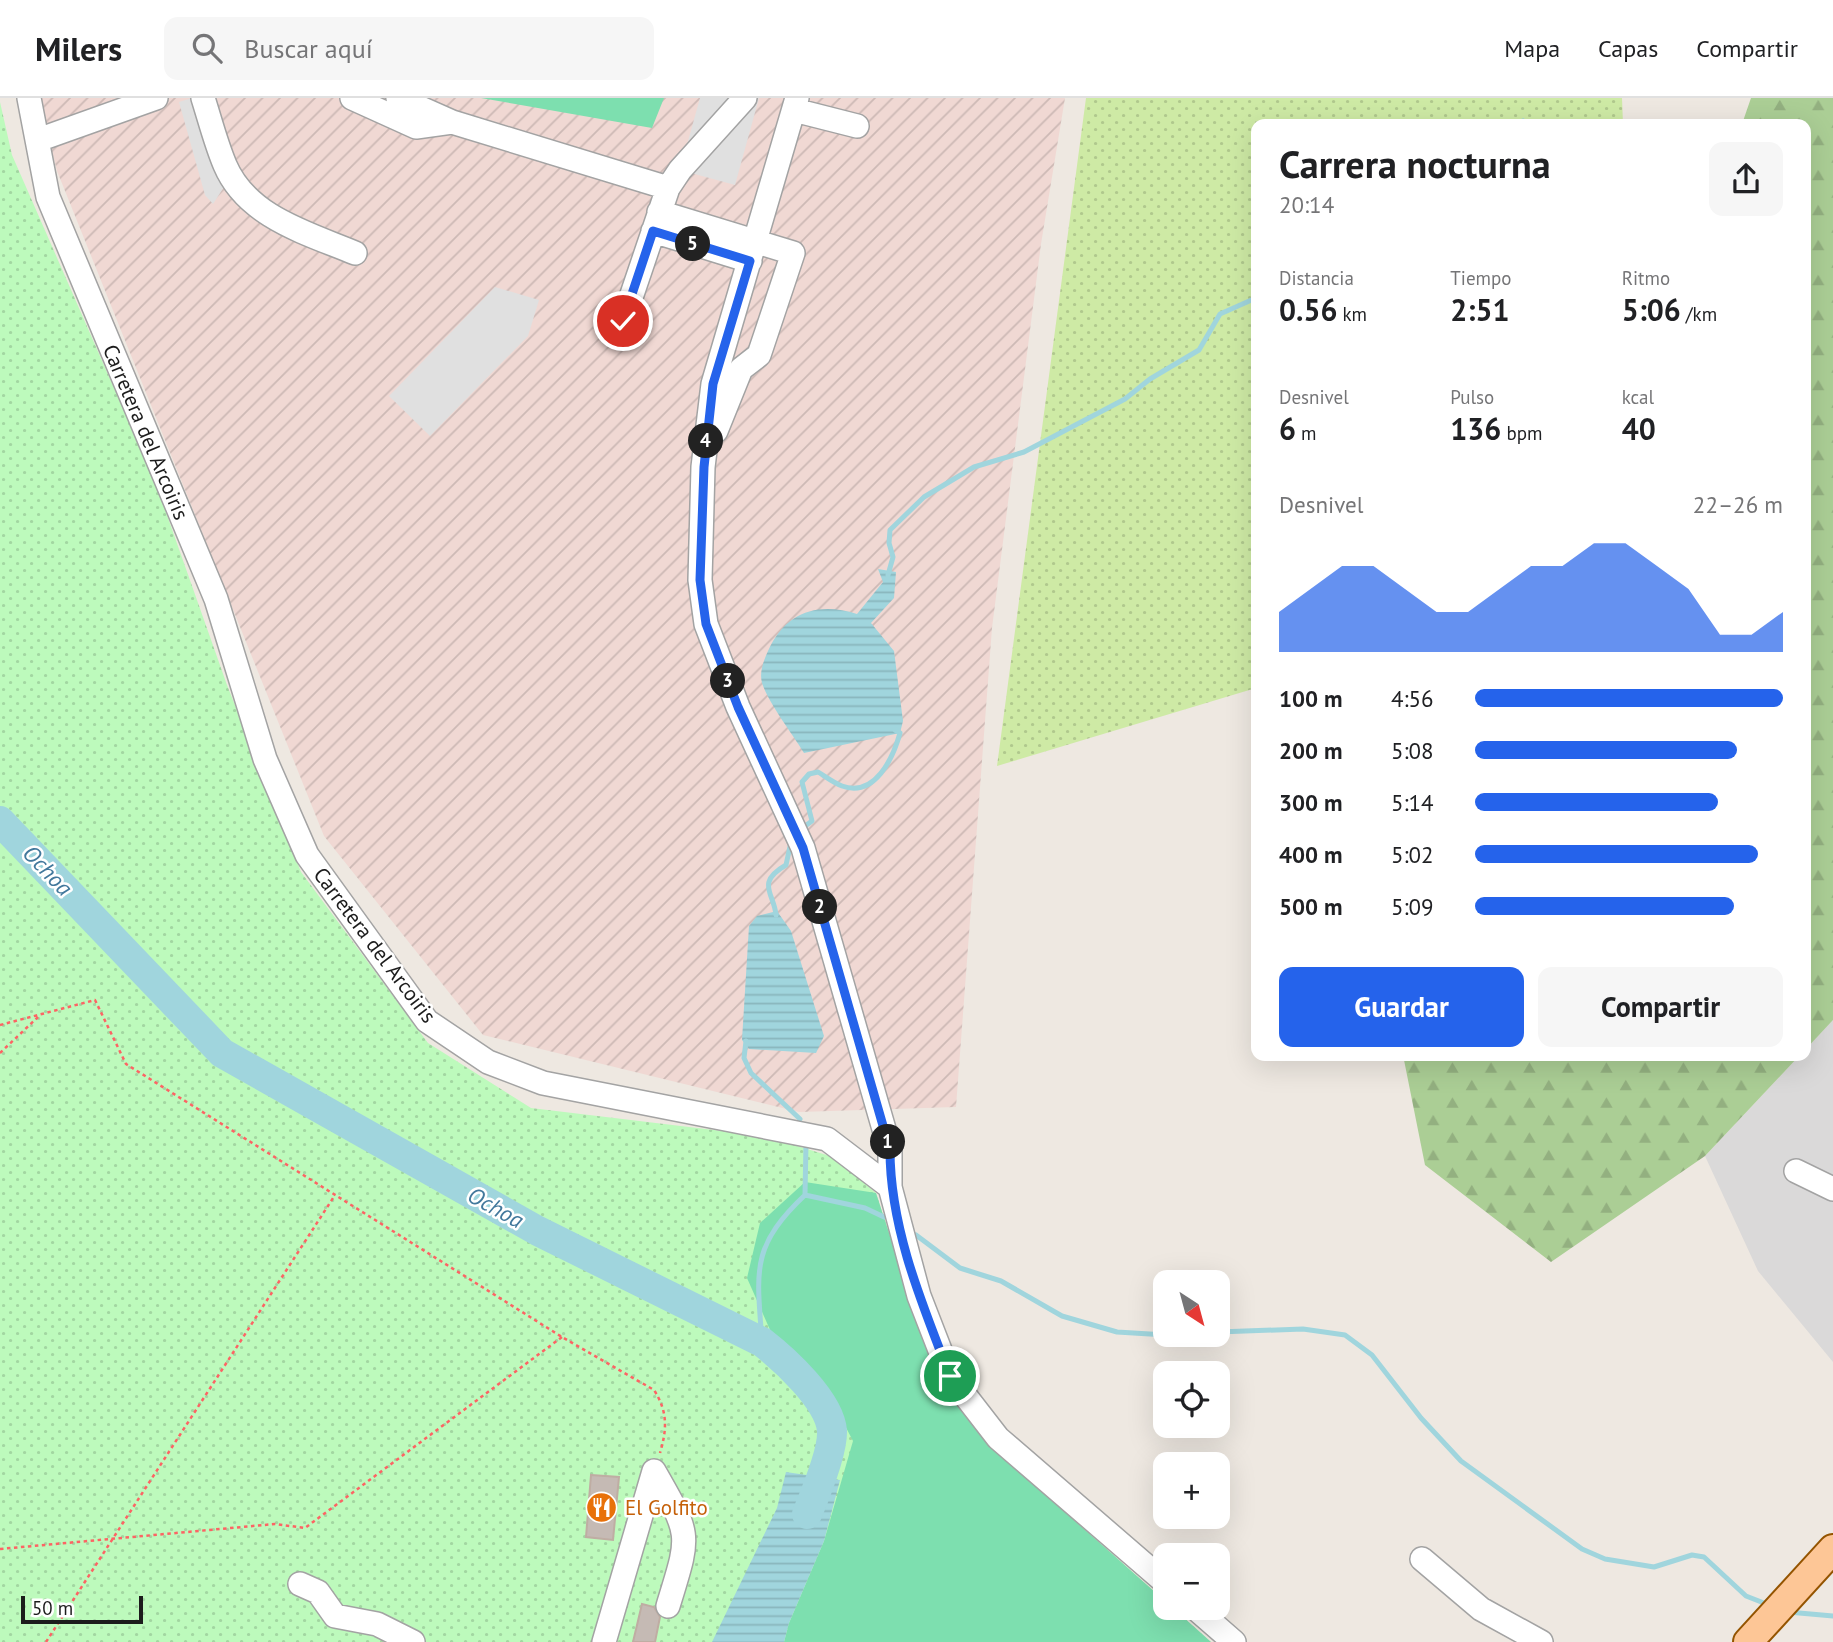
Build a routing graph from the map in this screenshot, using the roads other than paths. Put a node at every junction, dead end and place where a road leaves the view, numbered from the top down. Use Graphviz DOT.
graph roads {
  1 [pos="29,98"];
  2 [pos="156,98"];
  3 [pos="204,98"];
  4 [pos="352,98"];
  5 [pos="398,98"];
  6 [pos="745,98"];
  7 [pos="795,104"];
  8 [pos="452,122"];
  9 [pos="858,125"];
  10 [pos="38,140"];
  11 [pos="668,188"];
  12 [pos="656,221"];
  13 [pos="753,252"];
  14 [pos="355,253"];
  15 [pos="623,321"];
  16 [pos="704,467"];
  17 [pos="1796,1171"];
  18 [pos="890,1187"];
  19 [pos="1833,1189"];
  20 [pos="1833,1549"];
  21 [pos="1422,1559"];
  22 [pos="1153,1572"];
  23 [pos="300,1584"];
  24 [pos="668,1606"];
  25 [pos="1209,1620"];
  26 [pos="1754,1636"];
  27 [pos="414,1642"];
  28 [pos="604,1642"];
  29 [pos="1234,1642"];
  30 [pos="1541,1642"];
  1 -- 10 [label="street, Carretera del Arcoiris"];
  2 -- 10 [label="street"];
  3 -- 14 [label="street"];
  4 -- 8 [label="street"];
  5 -- 8 [label="street"];
  6 -- 11 [label="street"];
  7 -- 9 [label="street"];
  7 -- 13 [label="street"];
  8 -- 11 [label="street"];
  10 -- 18 [label="street, Carretera del Arcoiris"];
  11 -- 12 [label="street"];
  12 -- 13 [label="street"];
  12 -- 15 [label="street"];
  13 -- 16 [label="street"];
  13 -- 16 [label="street"];
  16 -- 18 [label="street"];
  17 -- 19 [label="street"];
  18 -- 22 [label="street"];
  20 -- 26 [label="main road"];
  21 -- 30 [label="street"];
  23 -- 27 [label="street"];
  24 -- 28 [label="street"];
  25 -- 29 [label="street"];
}
